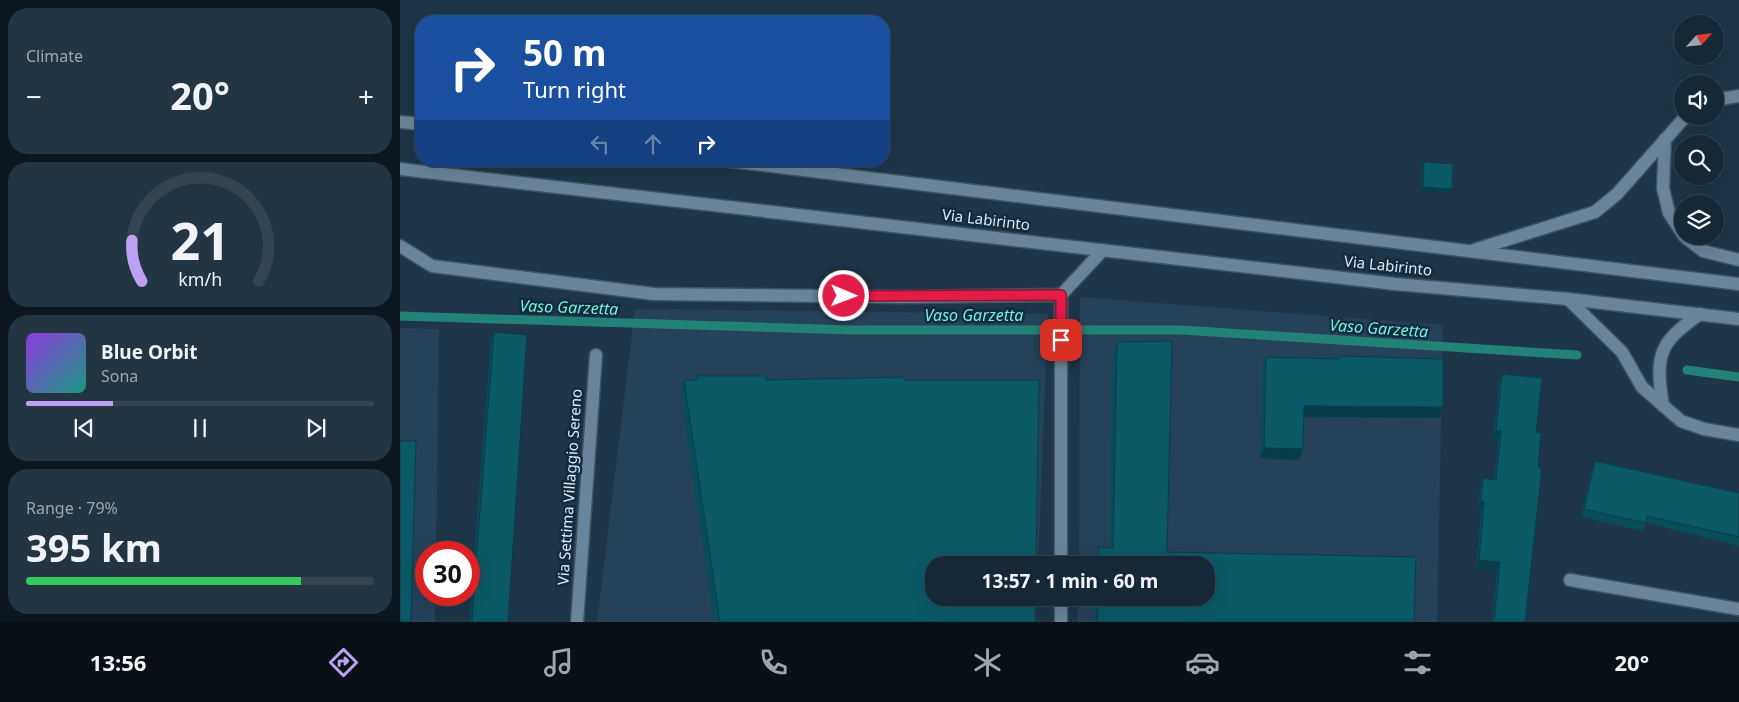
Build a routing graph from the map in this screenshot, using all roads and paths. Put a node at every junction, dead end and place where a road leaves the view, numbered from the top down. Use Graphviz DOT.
graph roads {
  1 [pos="1739,96"];
  2 [pos="1724,98"];
  3 [pos="400,122"];
  4 [pos="415,123"];
  5 [pos="1678,125"];
  6 [pos="1665,140"];
  7 [pos="779,167"];
  8 [pos="400,169"];
  9 [pos="1674,221"];
  10 [pos="1696,245"];
  11 [pos="400,246"];
  12 [pos="1103,250"];
  13 [pos="1474,250"];
  14 [pos="1739,260"];
  15 [pos="1739,284"];
  16 [pos="1061,295"];
  17 [pos="1568,298"];
  18 [pos="1700,314"];
  19 [pos="1739,319"];
  20 [pos="596,355"];
  21 [pos="1663,406"];
  22 [pos="1739,435"];
  23 [pos="1061,556"];
  24 [pos="1570,580"];
  25 [pos="1061,606"];
  26 [pos="1739,609"];
  27 [pos="577,622"];
  28 [pos="1061,622"];
  1 -- 2 [label="street"];
  3 -- 4 [label="street"];
  5 -- 6 [label="street"];
  6 -- 9 [label="street"];
  6 -- 13 [label="street"];
  7 -- 13 [label="street, Via Labirinto"];
  8 -- 12 [label="street, Via Labirinto"];
  10 -- 14 [label="street"];
  11 -- 16 [label="street"];
  12 -- 16 [label="street"];
  12 -- 17 [label="street, Via Labirinto"];
  13 -- 15 [label="street, Via Labirinto"];
  16 -- 23 [label="street"];
  17 -- 18 [label="street, Via Labirinto"];
  17 -- 21 [label="street"];
  18 -- 19 [label="street, Via Labirinto"];
  18 -- 21 [label="street"];
  20 -- 27 [label="street, Via Settima Villaggio Sereno"];
  21 -- 22 [label="street"];
  24 -- 26 [label="street"];
  25 -- 28 [label="street"];
}
